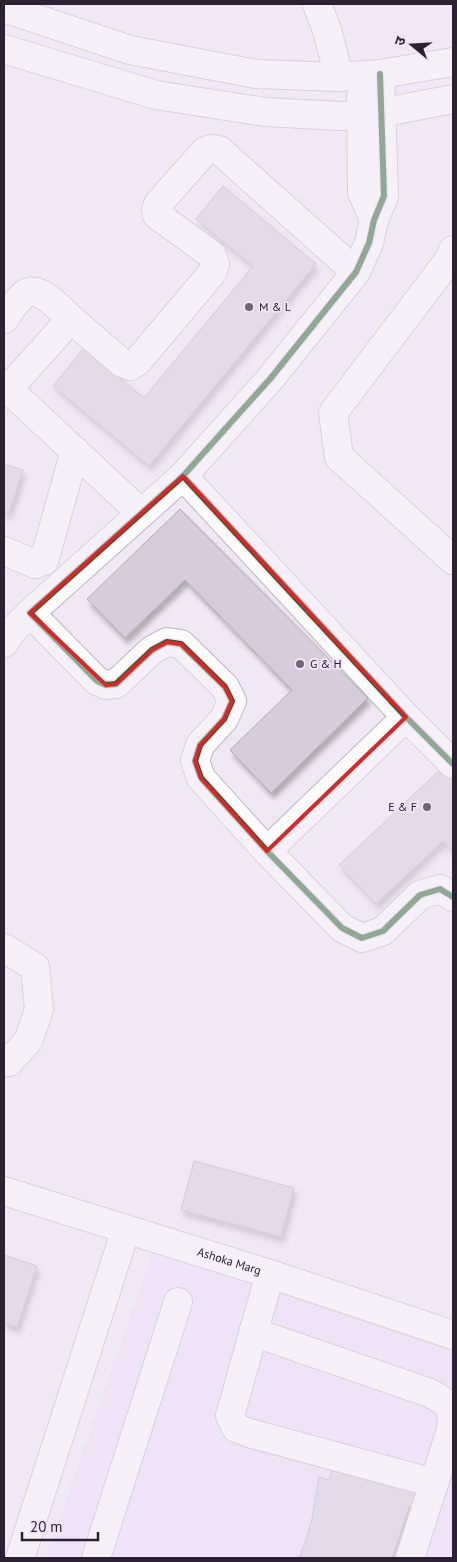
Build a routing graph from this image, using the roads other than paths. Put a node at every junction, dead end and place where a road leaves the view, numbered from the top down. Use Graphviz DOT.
graph roads {
  1 [pos="317,4"];
  2 [pos="4,8"];
  3 [pos="4,49"];
  4 [pos="453,62"];
  5 [pos="360,75"];
  6 [pos="453,99"];
  7 [pos="371,114"];
  8 [pos="453,250"];
  9 [pos="356,272"];
  10 [pos="4,319"];
  11 [pos="71,319"];
  12 [pos="6,390"];
  13 [pos="75,452"];
  14 [pos="183,476"];
  15 [pos="141,513"];
  16 [pos="4,551"];
  17 [pos="453,560"];
  18 [pos="30,613"];
  19 [pos="4,643"];
  20 [pos="406,717"];
  21 [pos="453,764"];
  22 [pos="267,851"];
  23 [pos="453,897"];
  24 [pos="4,948"];
  25 [pos="4,1062"];
  26 [pos="4,1191"];
  27 [pos="126,1229"];
  28 [pos="270,1274"];
  29 [pos="178,1302"];
  30 [pos="253,1332"];
  31 [pos="453,1335"];
  32 [pos="434,1483"];
  33 [pos="20,1558"];
  34 [pos="96,1558"];
  35 [pos="410,1558"];
  1 -- 5 [label="street"];
  2 -- 5 [label="street"];
  3 -- 7 [label="street"];
  4 -- 5 [label="street"];
  5 -- 7 [label="street"];
  6 -- 7 [label="street"];
  7 -- 9 [label="street"];
  8 -- 17 [label="street"];
  9 -- 11 [label="street"];
  9 -- 14 [label="street"];
  10 -- 11 [label="street"];
  11 -- 12 [label="street"];
  12 -- 13 [label="street"];
  13 -- 15 [label="street"];
  13 -- 16 [label="street"];
  14 -- 15 [label="street"];
  14 -- 20 [label="street"];
  15 -- 18 [label="street"];
  18 -- 19 [label="street"];
  18 -- 22 [label="street"];
  20 -- 21 [label="street"];
  20 -- 22 [label="street"];
  22 -- 23 [label="street"];
  24 -- 25 [label="street"];
  26 -- 27 [label="street, Ashoka Marg"];
  27 -- 28 [label="street, Ashoka Marg"];
  27 -- 33 [label="street"];
  28 -- 30 [label="street"];
  28 -- 31 [label="street, Ashoka Marg"];
  29 -- 34 [label="street"];
  30 -- 32 [label="street"];
  30 -- 32 [label="street"];
  32 -- 35 [label="street"];
}
